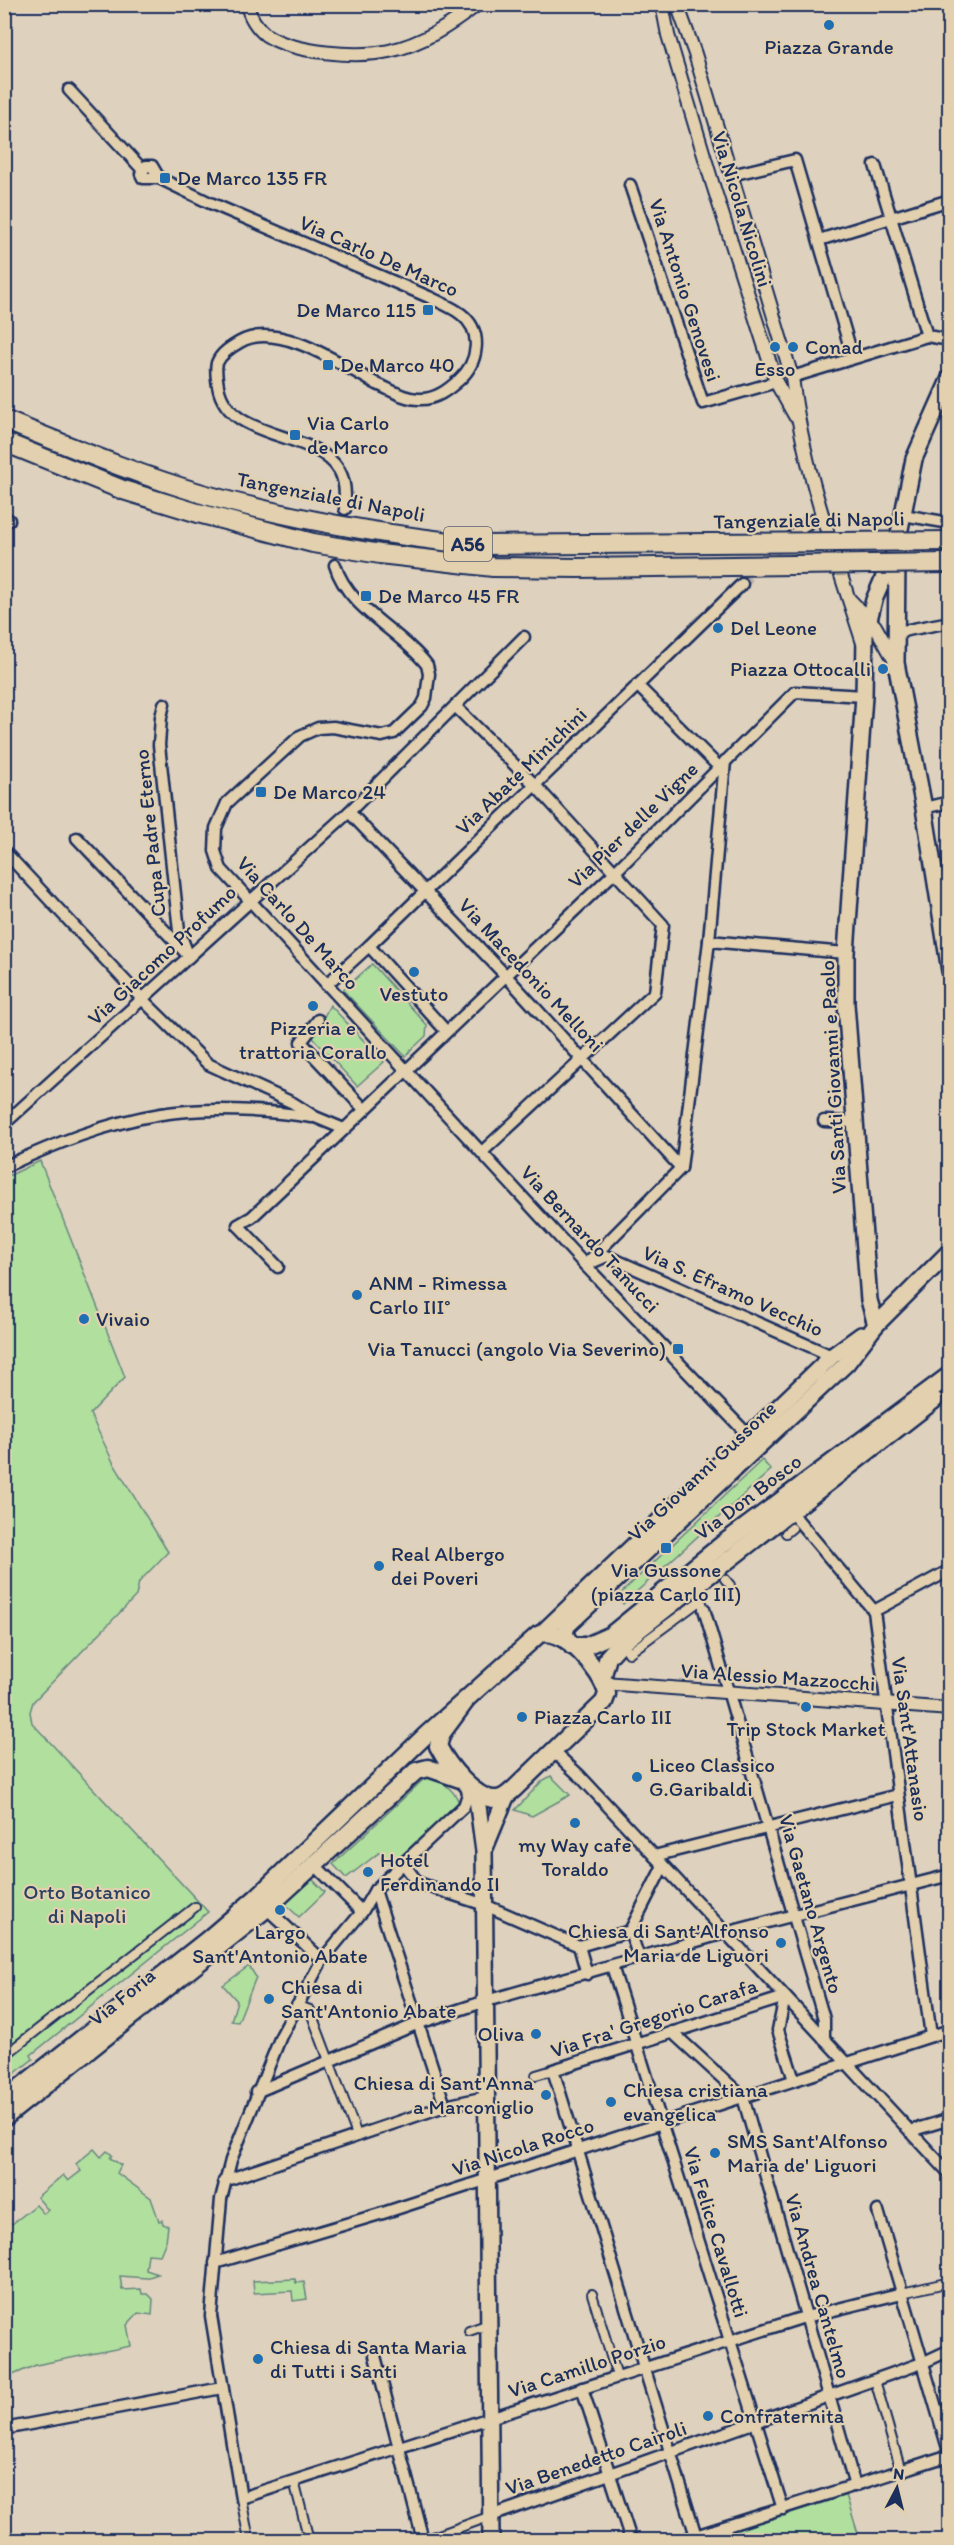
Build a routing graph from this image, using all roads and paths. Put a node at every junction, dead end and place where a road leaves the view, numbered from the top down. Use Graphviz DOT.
graph roads {
  1 [pos="247,4"];
  2 [pos="478,4"];
  3 [pos="662,4"];
  4 [pos="677,4"];
  5 [pos="684,24"];
  6 [pos="667,25"];
  7 [pos="69,90"];
  8 [pos="875,165"];
  9 [pos="731,175"];
  10 [pos="630,184"];
  11 [pos="950,200"];
  12 [pos="891,218"];
  13 [pos="819,240"];
  14 [pos="927,336"];
  15 [pos="950,340"];
  16 [pos="854,358"];
  17 [pos="792,377"];
  18 [pos="950,378"];
  19 [pos="776,382"];
  20 [pos="4,420"];
  21 [pos="797,420"];
  22 [pos="4,442"];
  23 [pos="345,509"];
  24 [pos="823,515"];
  25 [pos="903,515"];
  26 [pos="950,523"];
  27 [pos="794,534"];
  28 [pos="950,541"];
  29 [pos="896,549"];
  30 [pos="950,563"];
  31 [pos="335,565"];
  32 [pos="742,584"];
  33 [pos="844,591"];
  34 [pos="868,617"];
  35 [pos="950,622"];
  36 [pos="897,632"];
  37 [pos="524,637"];
  38 [pos="864,647"];
  39 [pos="896,663"];
  40 [pos="637,685"];
  41 [pos="864,696"];
  42 [pos="164,704"];
  43 [pos="456,706"];
  44 [pos="722,764"];
  45 [pos="534,783"];
  46 [pos="950,802"];
  47 [pos="924,808"];
  48 [pos="349,812"];
  49 [pos="77,838"];
  50 [pos="4,851"];
  51 [pos="615,872"];
  52 [pos="425,892"];
  53 [pos="248,901"];
  54 [pos="709,941"];
  55 [pos="369,946"];
  56 [pos="846,953"];
  57 [pos="189,957"];
  58 [pos="950,971"];
  59 [pos="504,974"];
  60 [pos="326,985"];
  61 [pos="143,1000"];
  62 [pos="318,1020"];
  63 [pos="446,1030"];
  64 [pos="583,1059"];
  65 [pos="405,1068"];
  66 [pos="364,1109"];
  67 [pos="315,1117"];
  68 [pos="824,1121"];
  69 [pos="854,1122"];
  70 [pos="4,1124"];
  71 [pos="344,1128"];
  72 [pos="482,1152"];
  73 [pos="4,1167"];
  74 [pos="681,1168"];
  75 [pos="947,1255"];
  76 [pos="585,1265"];
  77 [pos="278,1267"];
  78 [pos="876,1324"];
  79 [pos="832,1356"];
  80 [pos="949,1380"];
  81 [pos="753,1441"];
  82 [pos="790,1524"];
  83 [pos="950,1570"];
  84 [pos="704,1609"];
  85 [pos="874,1611"];
  86 [pos="542,1633"];
  87 [pos="622,1642"];
  88 [pos="572,1646"];
  89 [pos="603,1681"];
  90 [pos="729,1693"];
  91 [pos="465,1702"];
  92 [pos="885,1704"];
  93 [pos="950,1709"];
  94 [pos="553,1751"];
  95 [pos="470,1785"];
  96 [pos="898,1795"];
  97 [pos="506,1797"];
  98 [pos="768,1827"];
  99 [pos="484,1851"];
  100 [pos="654,1856"];
  101 [pos="308,1858"];
  102 [pos="403,1863"];
  103 [pos="663,1866"];
  104 [pos="950,1875"];
  105 [pos="910,1885"];
  106 [pos="375,1890"];
  107 [pos="261,1903"];
  108 [pos="484,1905"];
  109 [pos="195,1907"];
  110 [pos="362,1912"];
  111 [pos="793,1915"];
  112 [pos="630,1931"];
  113 [pos="725,1933"];
  114 [pos="579,1946"];
  115 [pos="639,1958"];
  116 [pos="322,1960"];
  117 [pos="612,1966"];
  118 [pos="588,1974"];
  119 [pos="785,1997"];
  120 [pos="486,2001"];
  121 [pos="296,2005"];
  122 [pos="419,2023"];
  123 [pos="672,2032"];
  124 [pos="949,2033"];
  125 [pos="931,2036"];
  126 [pos="824,2039"];
  127 [pos="636,2044"];
  128 [pos="5,2054"];
  129 [pos="330,2061"];
  130 [pos="847,2063"];
  131 [pos="554,2070"];
  132 [pos="536,2075"];
  133 [pos="794,2080"];
  134 [pos="256,2092"];
  135 [pos="486,2097"];
  136 [pos="743,2097"];
  137 [pos="4,2100"];
  138 [pos="445,2106"];
  139 [pos="4,2118"];
  140 [pos="950,2119"];
  141 [pos="661,2124"];
  142 [pos="909,2131"];
  143 [pos="357,2135"];
  144 [pos="578,2151"];
  145 [pos="950,2174"];
  146 [pos="487,2178"];
  147 [pos="224,2181"];
  148 [pos="878,2211"];
  149 [pos="215,2263"];
  150 [pos="950,2282"];
  151 [pos="902,2293"];
  152 [pos="592,2294"];
  153 [pos="806,2316"];
  154 [pos="489,2324"];
  155 [pos="469,2331"];
  156 [pos="730,2340"];
  157 [pos="950,2350"];
  158 [pos="375,2356"];
  159 [pos="922,2363"];
  160 [pos="644,2367"];
  161 [pos="617,2376"];
  162 [pos="875,2380"];
  163 [pos="222,2388"];
  164 [pos="582,2388"];
  165 [pos="829,2397"];
  166 [pos="490,2418"];
  167 [pos="756,2423"];
  168 [pos="4,2429"];
  169 [pos="399,2447"];
  170 [pos="670,2453"];
  171 [pos="950,2455"];
  172 [pos="901,2471"];
  173 [pos="610,2475"];
  174 [pos="294,2481"];
  175 [pos="855,2486"];
  176 [pos="241,2498"];
  177 [pos="783,2509"];
  178 [pos="490,2516"];
  179 [pos="696,2536"];
  180 [pos="249,2541"];
  181 [pos="309,2541"];
  182 [pos="424,2541"];
  183 [pos="491,2541"];
  184 [pos="631,2541"];
  185 [pos="683,2541"];
  1 -- 2 [label="street"];
  3 -- 6 [label="street, Via Nicola Nicolini"];
  4 -- 5 [label="street, Via Nicola Nicolini"];
  5 -- 6 [label="street"];
  5 -- 9 [label="street, Via Nicola Nicolini"];
  6 -- 19 [label="street, Via Nicola Nicolini"];
  7 -- 23 [label="street, Via Carlo De Marco"];
  8 -- 12 [label="street"];
  9 -- 13 [label="street"];
  9 -- 17 [label="street, Via Nicola Nicolini"];
  10 -- 19 [label="street, Via Antonio Genovesi"];
  11 -- 12 [label="street"];
  12 -- 13 [label="street"];
  12 -- 14 [label="street"];
  13 -- 16 [label="street"];
  14 -- 15 [label="street"];
  14 -- 16 [label="street"];
  16 -- 17 [label="street"];
  17 -- 19 [label="street"];
  17 -- 21 [label="street, Via Nicola Nicolini"];
  18 -- 25 [label="main road"];
  19 -- 21 [label="street, Via Nicola Nicolini"];
  20 -- 28 [label="highway, Tangenziale di Napoli / A56, bridge"];
  21 -- 24 [label="street, Via Nicola Nicolini"];
  22 -- 30 [label="highway, Tangenziale di Napoli, bridge"];
  24 -- 27 [label="street"];
  24 -- 33 [label="street, Via Nicola Nicolini"];
  25 -- 26 [label="street"];
  25 -- 29 [label="main road"];
  29 -- 34 [label="main road, Via Santi Giovanni e Paolo"];
  29 -- 36 [label="main road"];
  31 -- 53 [label="street, Via Carlo De Marco"];
  32 -- 40 [label="street, Via Abate Minichini"];
  33 -- 34 [label="street, Via Nicola Nicolini"];
  33 -- 38 [label="street, Via Nicola Nicolini"];
  34 -- 38 [label="main road, Via Santi Giovanni e Paolo"];
  34 -- 39 [label="street, Via Nicola Nicolini"];
  35 -- 36 [label="street"];
  36 -- 39 [label="main road"];
  37 -- 43 [label="street, Via Giacomo Profumo"];
  38 -- 41 [label="main road, Via Santi Giovanni e Paolo"];
  39 -- 47 [label="main road"];
  40 -- 44 [label="street"];
  40 -- 45 [label="street, Via Abate Minichini"];
  41 -- 44 [label="street, Via Pier delle Vigne"];
  41 -- 56 [label="main road, Via Santi Giovanni e Paolo"];
  42 -- 57 [label="street, Cupa Padre Eterno"];
  43 -- 45 [label="street"];
  43 -- 48 [label="street, Via Giacomo Profumo"];
  44 -- 51 [label="street, Via Pier delle Vigne"];
  44 -- 54 [label="street"];
  45 -- 51 [label="street"];
  45 -- 52 [label="street, Via Abate Minichini"];
  46 -- 47 [label="street"];
  47 -- 58 [label="main road"];
  48 -- 52 [label="street, Via Macedonio Melloni"];
  48 -- 53 [label="street, Via Giacomo Profumo"];
  49 -- 57 [label="street"];
  50 -- 61 [label="street"];
  51 -- 59 [label="street, Via Pier delle Vigne"];
  51 -- 64 [label="street"];
  52 -- 55 [label="street, Via Abate Minichini"];
  52 -- 59 [label="street, Via Macedonio Melloni"];
  53 -- 57 [label="street, Via Giacomo Profumo"];
  53 -- 60 [label="street, Via Carlo De Marco"];
  54 -- 56 [label="street"];
  54 -- 74 [label="street"];
  55 -- 60 [label="street, Via Abate Minichini"];
  55 -- 63 [label="street"];
  56 -- 69 [label="main road, Via Santi Giovanni e Paolo"];
  57 -- 61 [label="street, Via Giacomo Profumo"];
  59 -- 63 [label="street, Via Pier delle Vigne"];
  59 -- 64 [label="street, Via Macedonio Melloni"];
  60 -- 65 [label="street, Via Carlo De Marco"];
  61 -- 67 [label="street"];
  61 -- 70 [label="street, Via Giacomo Profumo"];
  62 -- 66 [label="street"];
  63 -- 65 [label="street, Via Pier delle Vigne"];
  64 -- 72 [label="street"];
  64 -- 74 [label="street, Via Macedonio Melloni"];
  65 -- 66 [label="street, Via Pier delle Vigne"];
  65 -- 72 [label="street, Via Bernardo Tanucci"];
  66 -- 71 [label="street"];
  67 -- 71 [label="street"];
  67 -- 73 [label="street"];
  68 -- 69 [label="street"];
  69 -- 78 [label="main road, Via Santi Giovanni e Paolo"];
  71 -- 77 [label="street"];
  72 -- 76 [label="street, Via Bernardo Tanucci"];
  74 -- 76 [label="street"];
  75 -- 78 [label="main road, Via Giovanni Gussone"];
  76 -- 79 [label="street, Via S. Eframo Vecchio"];
  76 -- 81 [label="street, Via Bernardo Tanucci"];
  78 -- 79 [label="main road, Via Giovanni Gussone"];
  78 -- 81 [label="main road, Via Giovanni Gussone"];
  79 -- 81 [label="main road, Via Giovanni Gussone"];
  80 -- 82 [label="main road, Via Don Bosco"];
  80 -- 88 [label="main road, Via Don Bosco"];
  81 -- 86 [label="main road, Via Giovanni Gussone"];
  81 -- 88 [label="main road, Via Giovanni Gussone"];
  82 -- 85 [label="street"];
  82 -- 87 [label="main road, Via Don Bosco"];
  83 -- 85 [label="street"];
  84 -- 87 [label="street"];
  84 -- 90 [label="street, Via Gaetano Argento"];
  85 -- 92 [label="street, Via Sant'Attanasio"];
  86 -- 88 [label="main road"];
  86 -- 91 [label="main road"];
  87 -- 89 [label="main road, Via Don Bosco"];
  88 -- 89 [label="main road"];
  89 -- 90 [label="street, Via Alessio Mazzocchi"];
  89 -- 94 [label="main road"];
  90 -- 92 [label="street, Via Alessio Mazzocchi"];
  90 -- 98 [label="street, Via Gaetano Argento"];
  91 -- 95 [label="main road"];
  91 -- 101 [label="main road"];
  92 -- 93 [label="street, Via Alessio Mazzocchi"];
  92 -- 96 [label="street, Via Sant'Attanasio"];
  94 -- 97 [label="main road"];
  94 -- 100 [label="street"];
  95 -- 97 [label="main road"];
  95 -- 99 [label="main road"];
  95 -- 101 [label="main road"];
  95 -- 102 [label="street"];
  96 -- 98 [label="street"];
  96 -- 105 [label="street, Via Sant'Attanasio"];
  97 -- 99 [label="main road"];
  98 -- 100 [label="street"];
  98 -- 111 [label="street, Via Gaetano Argento"];
  99 -- 108 [label="main road"];
  100 -- 103 [label="street"];
  101 -- 107 [label="main road, Via Foria"];
  101 -- 110 [label="street"];
  102 -- 106 [label="street"];
  102 -- 108 [label="street"];
  103 -- 112 [label="street"];
  103 -- 113 [label="street"];
  104 -- 105 [label="street"];
  105 -- 111 [label="street"];
  105 -- 125 [label="street, Via Sant'Attanasio"];
  106 -- 110 [label="street"];
  106 -- 122 [label="street"];
  107 -- 116 [label="street"];
  107 -- 137 [label="main road, Via Foria"];
  107 -- 139 [label="main road, Via Foria"];
  108 -- 114 [label="street"];
  108 -- 120 [label="main road"];
  109 -- 128 [label="street"];
  110 -- 116 [label="street"];
  111 -- 113 [label="street"];
  111 -- 126 [label="street, Via Gaetano Argento"];
  112 -- 114 [label="street"];
  112 -- 115 [label="street"];
  113 -- 115 [label="street"];
  113 -- 119 [label="street"];
  114 -- 118 [label="street"];
  115 -- 117 [label="street"];
  116 -- 121 [label="street"];
  117 -- 118 [label="street"];
  117 -- 127 [label="street, Via Felice Cavallotti"];
  118 -- 120 [label="street"];
  119 -- 123 [label="street, Via Fra' Gregorio Carafa"];
  119 -- 126 [label="street"];
  119 -- 133 [label="street"];
  120 -- 122 [label="street"];
  120 -- 135 [label="main road"];
  121 -- 129 [label="street"];
  121 -- 134 [label="street"];
  122 -- 129 [label="street"];
  122 -- 138 [label="street"];
  123 -- 127 [label="street, Via Fra' Gregorio Carafa"];
  123 -- 136 [label="street"];
  124 -- 125 [label="street, Via Nicola Rocco"];
  125 -- 130 [label="street, Via Nicola Rocco"];
  126 -- 130 [label="street"];
  127 -- 131 [label="street, Via Fra' Gregorio Carafa"];
  127 -- 141 [label="street, Via Felice Cavallotti"];
  129 -- 134 [label="street"];
  129 -- 143 [label="street"];
  130 -- 133 [label="street, Via Nicola Rocco"];
  130 -- 142 [label="street"];
  131 -- 132 [label="street, Via Fra' Gregorio Carafa"];
  131 -- 144 [label="street"];
  133 -- 136 [label="street, Via Nicola Rocco"];
  134 -- 147 [label="street"];
  135 -- 138 [label="street"];
  135 -- 146 [label="main road"];
  136 -- 141 [label="street, Via Nicola Rocco"];
  136 -- 153 [label="street, Via Andrea Cantelmo"];
  138 -- 143 [label="street"];
  140 -- 142 [label="street"];
  141 -- 144 [label="street, Via Nicola Rocco"];
  141 -- 156 [label="street, Via Felice Cavallotti"];
  142 -- 145 [label="street"];
  143 -- 147 [label="street"];
  144 -- 146 [label="street, Via Nicola Rocco"];
  144 -- 160 [label="street"];
  146 -- 149 [label="street, Via Nicola Rocco"];
  146 -- 154 [label="main road"];
  147 -- 149 [label="street"];
  148 -- 151 [label="street"];
  149 -- 163 [label="street"];
  150 -- 151 [label="street, Via Camillo Porzio"];
  151 -- 153 [label="street, Via Camillo Porzio"];
  151 -- 159 [label="street"];
  152 -- 161 [label="street"];
  153 -- 156 [label="street, Via Camillo Porzio"];
  153 -- 165 [label="street, Via Andrea Cantelmo"];
  154 -- 155 [label="street"];
  154 -- 166 [label="main road"];
  156 -- 160 [label="street, Via Camillo Porzio"];
  156 -- 167 [label="street, Via Felice Cavallotti"];
  157 -- 159 [label="street, Via Benedetto Cairoli"];
  158 -- 169 [label="street"];
  159 -- 162 [label="street, Via Benedetto Cairoli"];
  159 -- 171 [label="street"];
  160 -- 161 [label="street, Via Camillo Porzio"];
  160 -- 170 [label="street"];
  161 -- 164 [label="street, Via Camillo Porzio"];
  162 -- 165 [label="street, Via Benedetto Cairoli"];
  162 -- 172 [label="street"];
  163 -- 168 [label="street"];
  163 -- 176 [label="street"];
  164 -- 166 [label="street, Via Camillo Porzio"];
  164 -- 173 [label="street"];
  165 -- 167 [label="street, Via Benedetto Cairoli"];
  165 -- 175 [label="street, Via Andrea Cantelmo"];
  166 -- 169 [label="street, Via Camillo Porzio"];
  166 -- 178 [label="main road"];
  167 -- 170 [label="street, Via Benedetto Cairoli"];
  167 -- 177 [label="street, Via Felice Cavallotti"];
  169 -- 174 [label="street, Via Camillo Porzio"];
  169 -- 182 [label="street"];
  170 -- 173 [label="street, Via Benedetto Cairoli"];
  170 -- 179 [label="street"];
  171 -- 172 [label="street"];
  172 -- 175 [label="street"];
  173 -- 178 [label="street, Via Benedetto Cairoli"];
  173 -- 184 [label="street"];
  174 -- 176 [label="street, Via Camillo Porzio"];
  174 -- 181 [label="street"];
  175 -- 177 [label="street"];
  176 -- 180 [label="street"];
  177 -- 179 [label="street"];
  178 -- 182 [label="street, Via Benedetto Cairoli"];
  178 -- 183 [label="main road"];
  179 -- 185 [label="street"];
}
